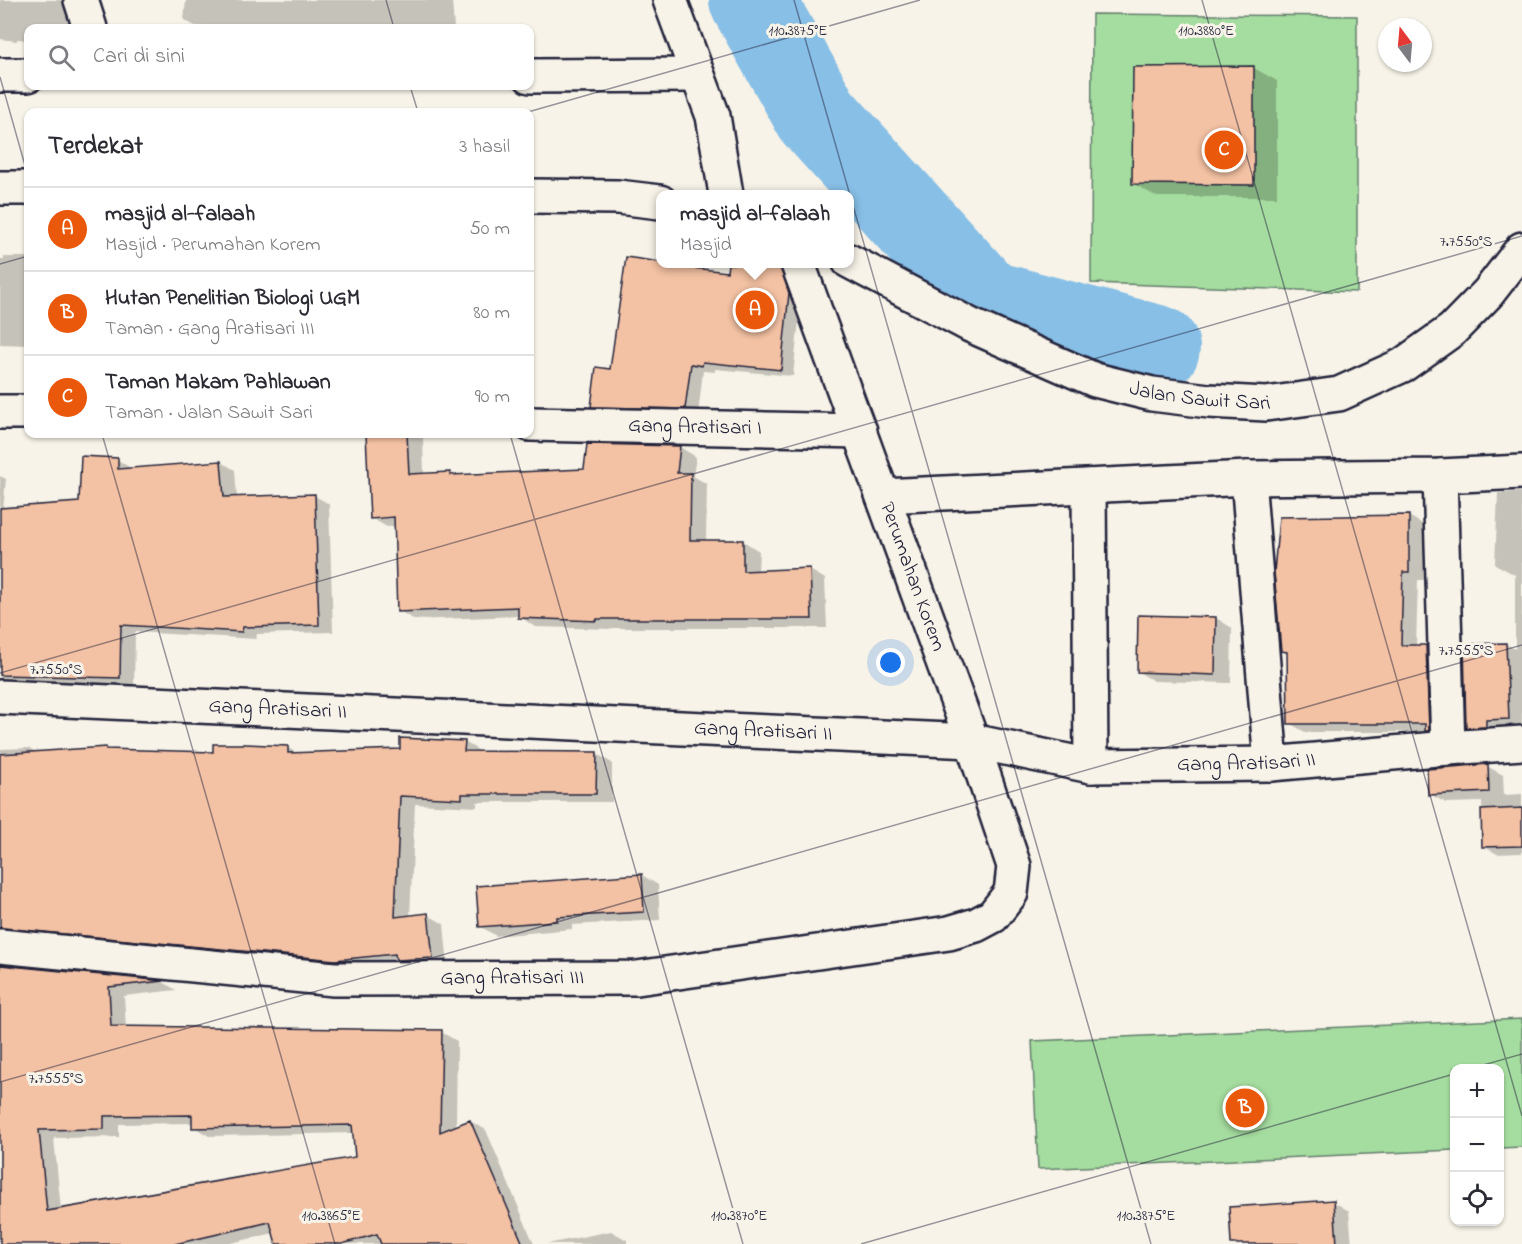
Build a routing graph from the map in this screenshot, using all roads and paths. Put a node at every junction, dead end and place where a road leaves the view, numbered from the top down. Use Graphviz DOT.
graph roads {
  1 [pos="81,0"];
  2 [pos="670,0"];
  3 [pos="89,24"];
  4 [pos="0,75"];
  5 [pos="24,75"];
  6 [pos="697,75"];
  7 [pos="534,76"];
  8 [pos="0,188"];
  9 [pos="24,188"];
  10 [pos="725,190"];
  11 [pos="534,196"];
  12 [pos="656,202"];
  13 [pos="1522,249"];
  14 [pos="854,264"];
  15 [pos="799,268"];
  16 [pos="0,412"];
  17 [pos="24,412"];
  18 [pos="534,423"];
  19 [pos="860,431"];
  20 [pos="1522,472"];
  21 [pos="1440,476"];
  22 [pos="1248,478"];
  23 [pos="1089,486"];
  24 [pos="883,496"];
  25 [pos="0,697"];
  26 [pos="972,741"];
  27 [pos="1522,743"];
  28 [pos="1448,748"];
  29 [pos="1271,764"];
  30 [pos="1091,766"];
  31 [pos="1011,893"];
  32 [pos="0,946"];
  1 -- 3 [label="street"];
  2 -- 6 [label="street"];
  4 -- 5 [label="street"];
  6 -- 7 [label="street"];
  6 -- 10 [label="street"];
  8 -- 9 [label="street"];
  11 -- 12 [label="street"];
  13 -- 14 [label="street, Jalan Sawit Sari"];
  15 -- 19 [label="street, Perumahan Korem"];
  16 -- 17 [label="street"];
  18 -- 19 [label="street, Gang Aratisari I"];
  19 -- 24 [label="street, Perumahan Korem"];
  20 -- 21 [label="street"];
  21 -- 22 [label="street"];
  21 -- 28 [label="street"];
  22 -- 23 [label="street"];
  22 -- 29 [label="street"];
  23 -- 24 [label="street"];
  23 -- 30 [label="street"];
  24 -- 26 [label="street, Perumahan Korem"];
  25 -- 26 [label="street, Gang Aratisari II"];
  26 -- 30 [label="street, Gang Aratisari II"];
  26 -- 31 [label="street, Perumahan Korem"];
  27 -- 28 [label="street, Gang Aratisari II"];
  28 -- 29 [label="street, Gang Aratisari II"];
  29 -- 30 [label="street, Gang Aratisari II"];
  31 -- 32 [label="street, Gang Aratisari III"];
}
